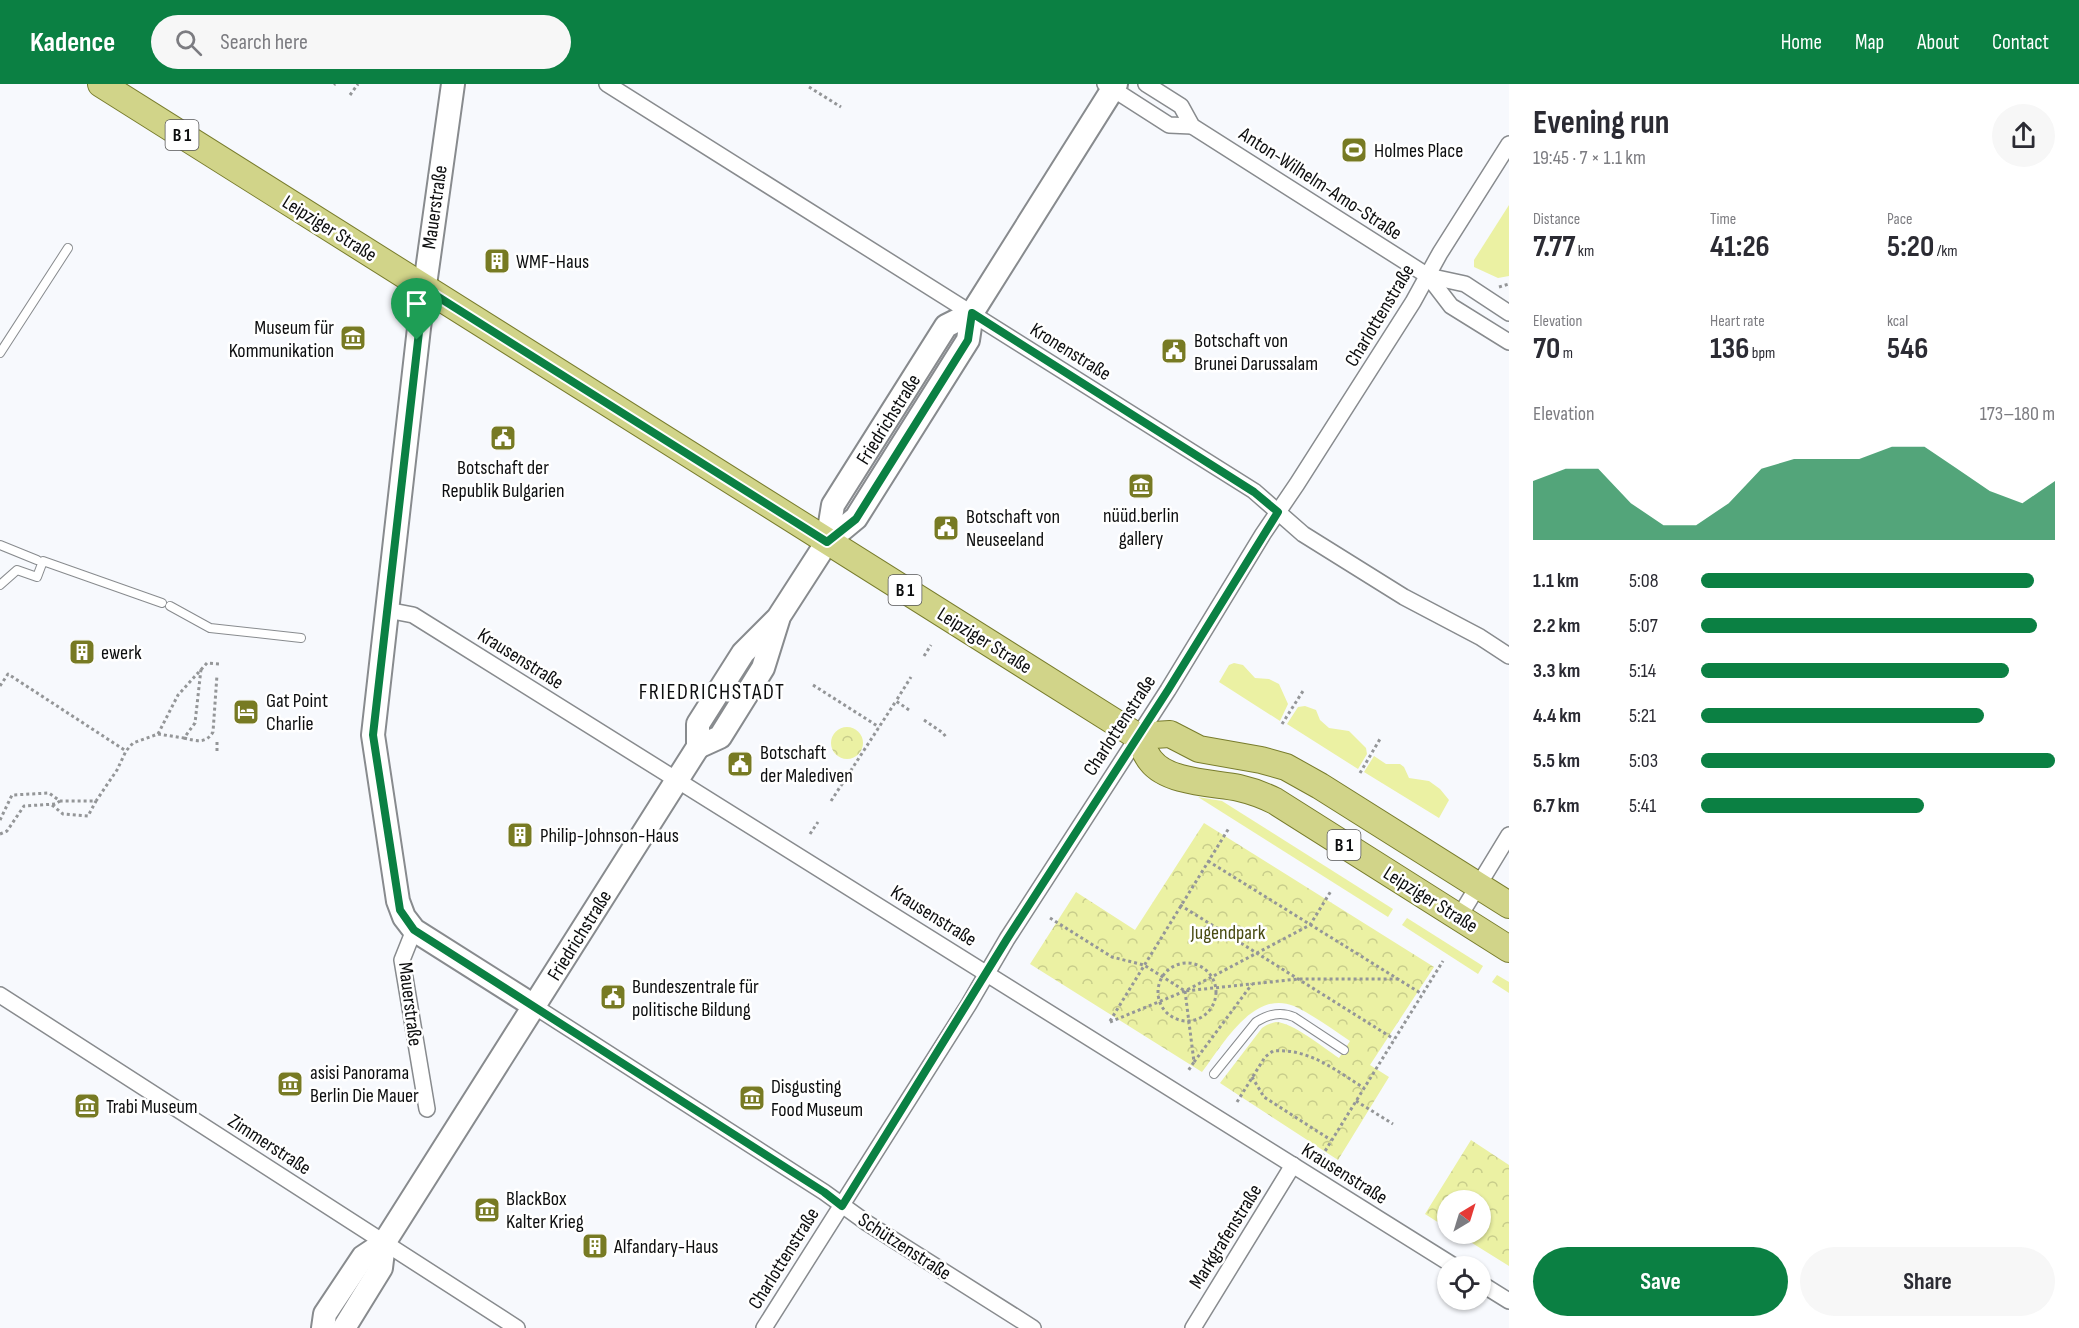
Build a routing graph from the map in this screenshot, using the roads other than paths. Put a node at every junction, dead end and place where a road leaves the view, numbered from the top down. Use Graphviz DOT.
graph roads {
  1 [pos="101,84"];
  2 [pos="453,84"];
  3 [pos="608,84"];
  4 [pos="1146,84"];
  5 [pos="1111,86"];
  6 [pos="1192,126"];
  7 [pos="1509,144"];
  8 [pos="68,248"];
  9 [pos="1428,276"];
  10 [pos="424,288"];
  11 [pos="972,313"];
  12 [pos="1509,313"];
  13 [pos="1509,342"];
  14 [pos="0,353"];
  15 [pos="1278,512"];
  16 [pos="827,542"];
  17 [pos="0,546"];
  18 [pos="37,560"];
  19 [pos="0,585"];
  20 [pos="387,610"];
  21 [pos="301,638"];
  22 [pos="1509,656"];
  23 [pos="1137,736"];
  24 [pos="677,780"];
  25 [pos="1509,834"];
  26 [pos="1478,885"];
  27 [pos="1509,905"];
  28 [pos="1459,917"];
  29 [pos="414,930"];
  30 [pos="1509,949"];
  31 [pos="987,973"];
  32 [pos="0,995"];
  33 [pos="534,1006"];
  34 [pos="1344,1050"];
  35 [pos="1214,1074"];
  36 [pos="427,1109"];
  37 [pos="1293,1165"];
  38 [pos="842,1206"];
  39 [pos="384,1244"];
  40 [pos="1438,1256"];
  41 [pos="1491,1290"];
  42 [pos="1509,1301"];
  43 [pos="323,1328"];
  44 [pos="344,1328"];
  45 [pos="517,1328"];
  46 [pos="764,1328"];
  47 [pos="1034,1328"];
  48 [pos="1193,1328"];
  1 -- 10 [label="main road, Leipziger Straße / B 1"];
  2 -- 10 [label="street, Mauerstraße"];
  3 -- 11 [label="street, Kronenstraße"];
  4 -- 6 [label="street, Anton-Wilhelm-Amo-Straße"];
  5 -- 6 [label="street, Anton-Wilhelm-Amo-Straße"];
  5 -- 11 [label="street"];
  6 -- 9 [label="street, Anton-Wilhelm-Amo-Straße"];
  7 -- 9 [label="street, Charlottenstraße"];
  8 -- 14 [label="lane"];
  9 -- 12 [label="street, Anton-Wilhelm-Amo-Straße"];
  9 -- 13 [label="street, Anton-Wilhelm-Amo-Straße"];
  9 -- 15 [label="street, Charlottenstraße"];
  10 -- 16 [label="main road, Leipziger Straße / B 1"];
  10 -- 20 [label="street, Mauerstraße"];
  11 -- 15 [label="street, Kronenstraße"];
  11 -- 16 [label="street, Friedrichstraße"];
  15 -- 22 [label="street, Kronenstraße"];
  15 -- 23 [label="street, Charlottenstraße"];
  16 -- 23 [label="main road, Leipziger Straße / B 1"];
  16 -- 24 [label="street, Friedrichstraße"];
  17 -- 18 [label="lane"];
  19 -- 21 [label="lane"];
  20 -- 24 [label="street, Krausenstraße"];
  20 -- 29 [label="street, Mauerstraße"];
  23 -- 26 [label="main road, Leipziger Straße / B 1"];
  23 -- 28 [label="main road, Leipziger Straße / B 1"];
  23 -- 31 [label="street, Charlottenstraße"];
  24 -- 31 [label="street, Krausenstraße"];
  24 -- 33 [label="street, Friedrichstraße"];
  25 -- 26 [label="street"];
  26 -- 27 [label="main road, Leipziger Straße / B 1"];
  26 -- 28 [label="street"];
  28 -- 30 [label="main road, Leipziger Straße / B 1"];
  29 -- 33 [label="street, Schützenstraße"];
  29 -- 36 [label="street, Mauerstraße"];
  31 -- 37 [label="street, Krausenstraße"];
  31 -- 38 [label="street, Charlottenstraße"];
  32 -- 39 [label="street, Zimmerstraße"];
  33 -- 38 [label="street, Schützenstraße"];
  33 -- 39 [label="street, Friedrichstraße"];
  34 -- 35 [label="lane"];
  37 -- 40 [label="street, Krausenstraße"];
  37 -- 48 [label="street, Markgrafenstraße"];
  38 -- 46 [label="street, Charlottenstraße"];
  38 -- 47 [label="street, Schützenstraße"];
  39 -- 43 [label="street, Friedrichstraße"];
  39 -- 44 [label="street, Friedrichstraße"];
  39 -- 45 [label="street, Zimmerstraße"];
  41 -- 42 [label="street"];
}
